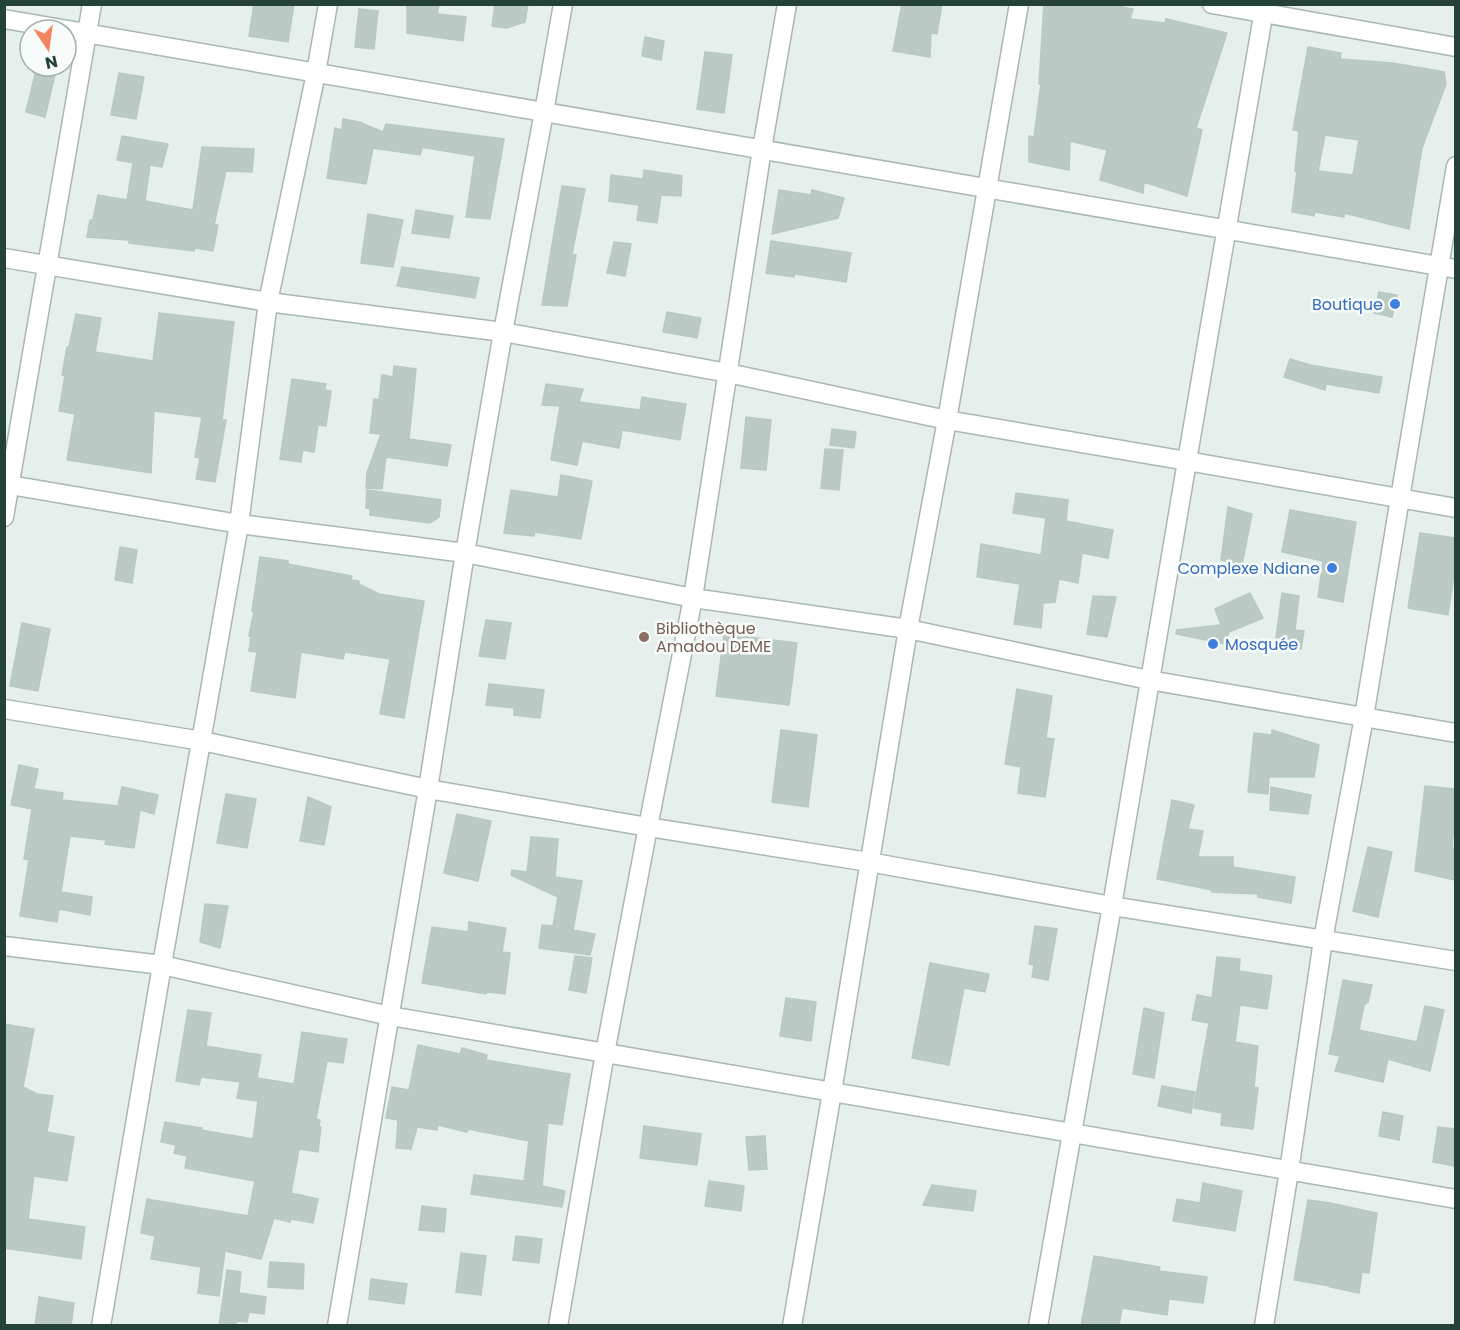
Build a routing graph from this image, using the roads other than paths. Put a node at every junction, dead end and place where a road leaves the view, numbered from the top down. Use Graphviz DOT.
graph roads {
  1 [pos="92,4"];
  2 [pos="328,4"];
  3 [pos="563,4"];
  4 [pos="787,4"];
  5 [pos="1019,4"];
  6 [pos="1212,4"];
  7 [pos="1265,9"];
  8 [pos="4,19"];
  9 [pos="87,33"];
  10 [pos="1455,47"];
  11 [pos="316,73"];
  12 [pos="544,112"];
  13 [pos="762,149"];
  14 [pos="1455,166"];
  15 [pos="987,188"];
  16 [pos="1227,229"];
  17 [pos="4,258"];
  18 [pos="47,265"];
  19 [pos="1447,267"];
  20 [pos="268,302"];
  21 [pos="503,332"];
  22 [pos="728,373"];
  23 [pos="947,420"];
  24 [pos="1187,461"];
  25 [pos="7,484"];
  26 [pos="1400,498"];
  27 [pos="1455,508"];
  28 [pos="4,517"];
  29 [pos="239,524"];
  30 [pos="465,553"];
  31 [pos="693,598"];
  32 [pos="908,629"];
  33 [pos="1149,680"];
  34 [pos="4,709"];
  35 [pos="1364,717"];
  36 [pos="1455,733"];
  37 [pos="202,741"];
  38 [pos="428,789"];
  39 [pos="648,827"];
  40 [pos="869,862"];
  41 [pos="1112,906"];
  42 [pos="1323,940"];
  43 [pos="4,946"];
  44 [pos="1455,961"];
  45 [pos="162,965"];
  46 [pos="390,1016"];
  47 [pos="605,1053"];
  48 [pos="832,1092"];
  49 [pos="1071,1133"];
  50 [pos="1289,1171"];
  51 [pos="1455,1200"];
  52 [pos="101,1326"];
  53 [pos="337,1326"];
  54 [pos="558,1326"];
  55 [pos="792,1326"];
  56 [pos="1038,1326"];
  57 [pos="1264,1326"];
  1 -- 9 [label="street"];
  2 -- 11 [label="street"];
  3 -- 12 [label="street"];
  4 -- 13 [label="street"];
  5 -- 15 [label="street"];
  6 -- 7 [label="street"];
  7 -- 10 [label="street"];
  7 -- 16 [label="street"];
  8 -- 9 [label="street"];
  9 -- 11 [label="street"];
  9 -- 18 [label="street"];
  11 -- 12 [label="street"];
  11 -- 20 [label="street"];
  12 -- 13 [label="street"];
  12 -- 21 [label="street"];
  13 -- 15 [label="street"];
  13 -- 22 [label="street"];
  14 -- 19 [label="street"];
  15 -- 16 [label="street"];
  15 -- 23 [label="street"];
  16 -- 19 [label="street"];
  16 -- 24 [label="street"];
  17 -- 18 [label="street"];
  18 -- 20 [label="street"];
  18 -- 25 [label="street"];
  19 -- 26 [label="street"];
  20 -- 21 [label="street"];
  20 -- 29 [label="street"];
  21 -- 22 [label="street"];
  21 -- 30 [label="street"];
  22 -- 23 [label="street"];
  22 -- 31 [label="street"];
  23 -- 24 [label="street"];
  23 -- 32 [label="street"];
  24 -- 26 [label="street"];
  24 -- 33 [label="street"];
  25 -- 28 [label="street"];
  25 -- 29 [label="street"];
  26 -- 27 [label="street"];
  26 -- 35 [label="street"];
  29 -- 30 [label="street"];
  29 -- 37 [label="street"];
  30 -- 31 [label="street"];
  30 -- 38 [label="street"];
  31 -- 32 [label="street"];
  31 -- 39 [label="street"];
  32 -- 33 [label="street"];
  32 -- 40 [label="street"];
  33 -- 35 [label="street"];
  33 -- 41 [label="street"];
  34 -- 37 [label="street"];
  35 -- 36 [label="street"];
  35 -- 42 [label="street"];
  37 -- 38 [label="street"];
  37 -- 45 [label="street"];
  38 -- 39 [label="street"];
  38 -- 46 [label="street"];
  39 -- 40 [label="street"];
  39 -- 47 [label="street"];
  40 -- 41 [label="street"];
  40 -- 48 [label="street"];
  41 -- 42 [label="street"];
  41 -- 49 [label="street"];
  42 -- 44 [label="street"];
  42 -- 50 [label="street"];
  43 -- 45 [label="street"];
  45 -- 46 [label="street"];
  45 -- 52 [label="street"];
  46 -- 47 [label="street"];
  46 -- 53 [label="street"];
  47 -- 48 [label="street"];
  47 -- 54 [label="street"];
  48 -- 49 [label="street"];
  48 -- 55 [label="street"];
  49 -- 50 [label="street"];
  49 -- 56 [label="street"];
  50 -- 51 [label="street"];
  50 -- 57 [label="street"];
}
